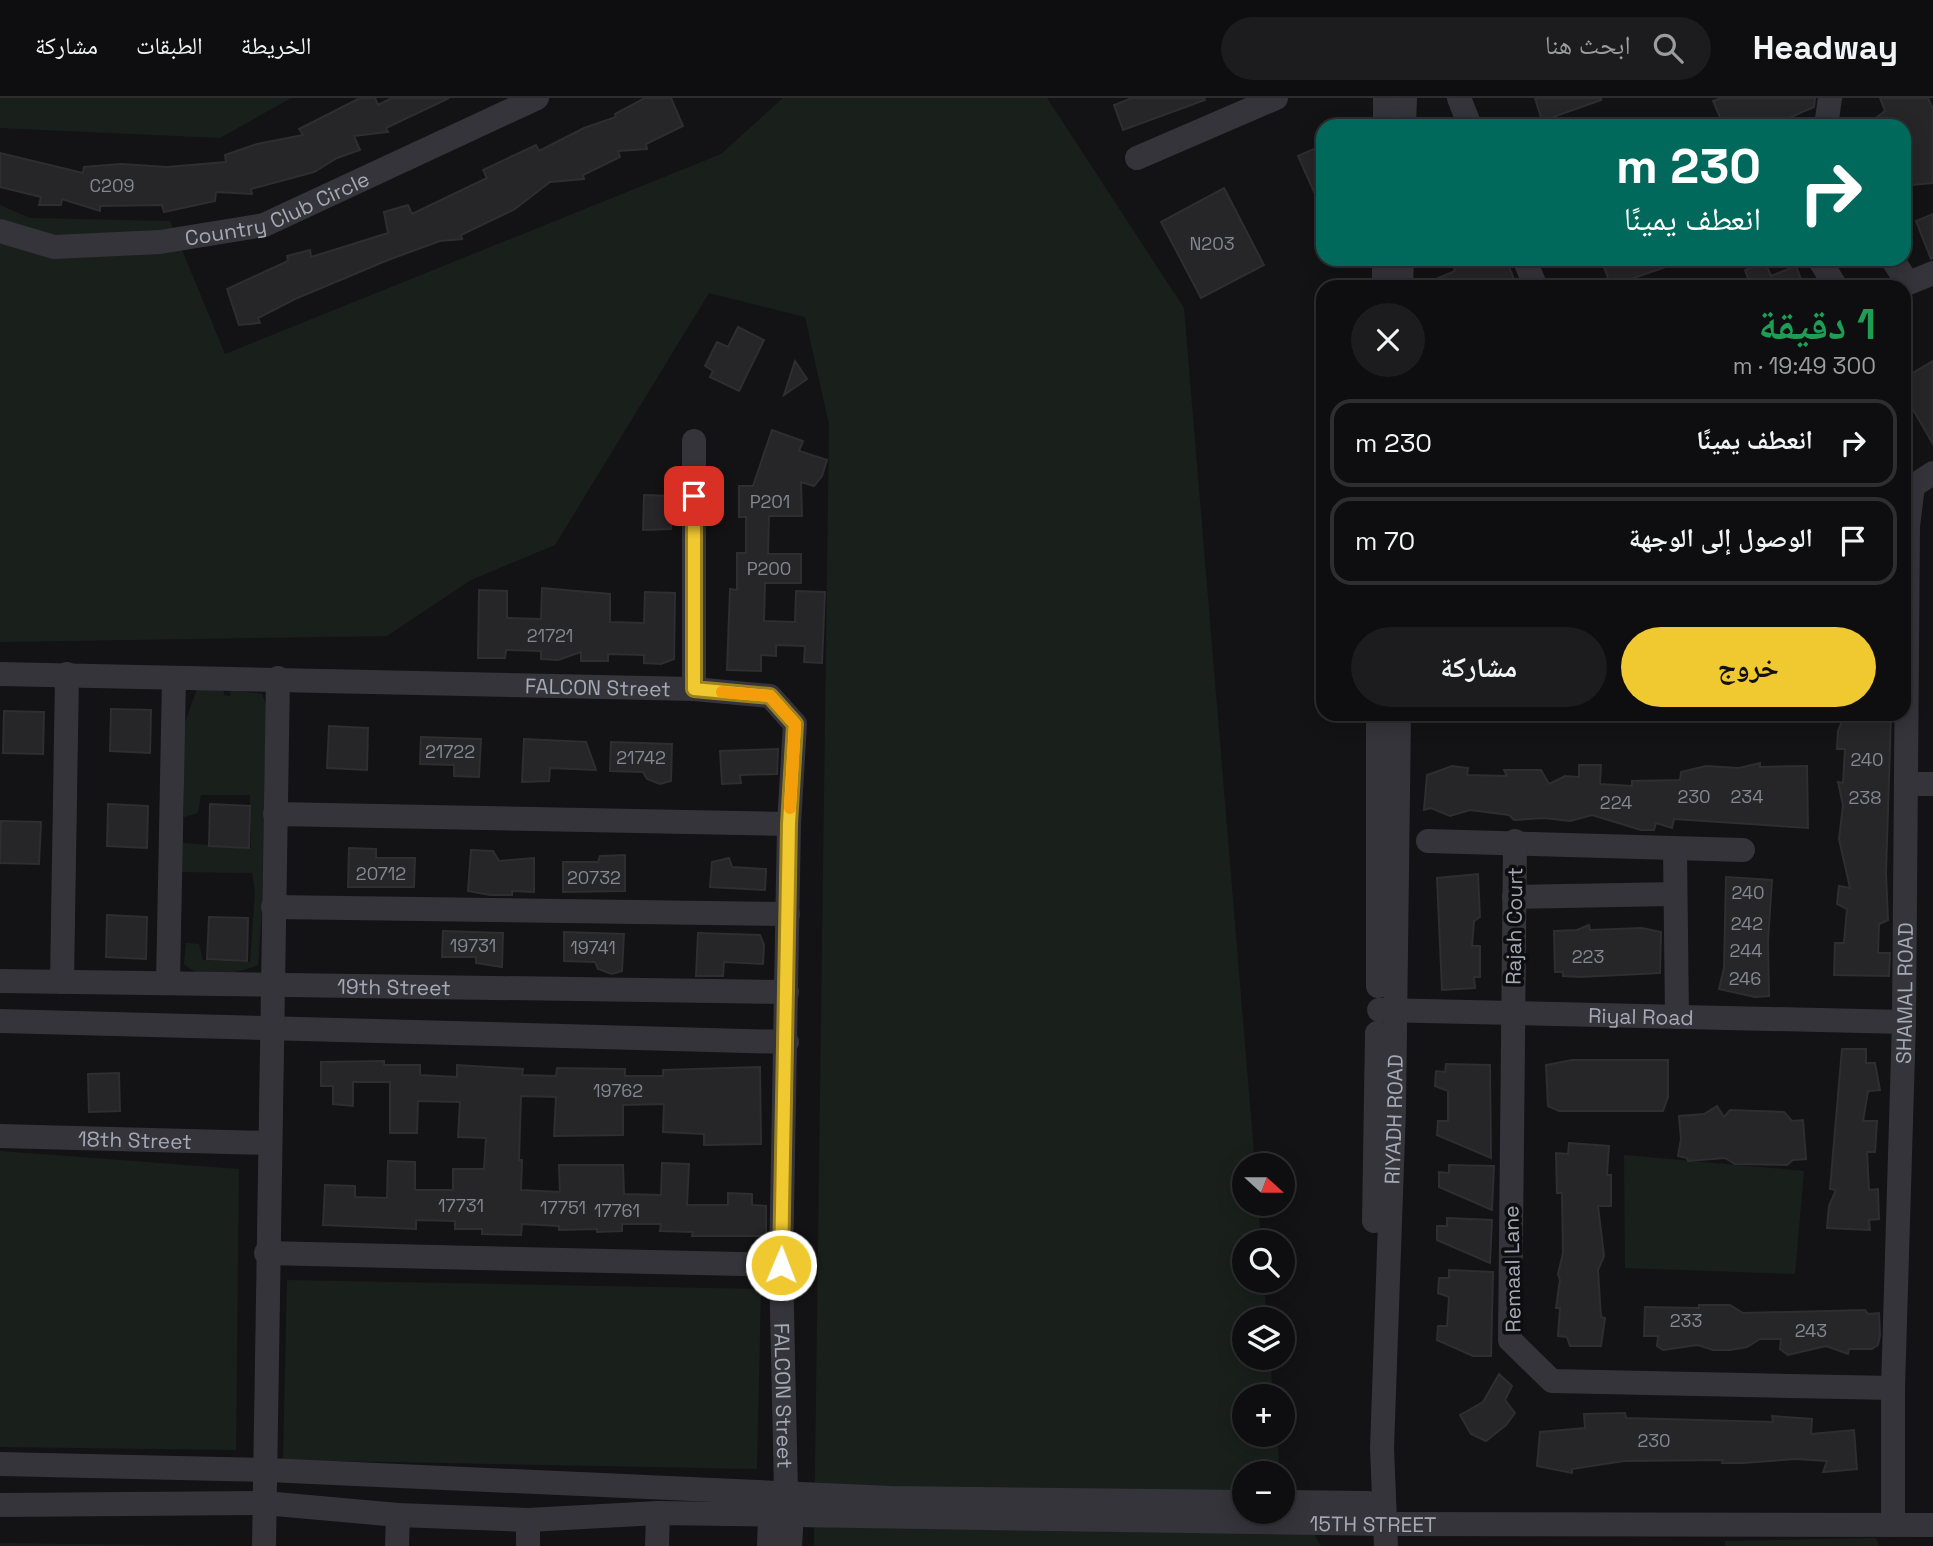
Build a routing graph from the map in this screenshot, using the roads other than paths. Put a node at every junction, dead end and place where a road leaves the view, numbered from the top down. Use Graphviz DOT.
graph roads {
  1 [pos="537,98"];
  2 [pos="1276,98"];
  3 [pos="1385,98"];
  4 [pos="1405,98"];
  5 [pos="1459,98"];
  6 [pos="1830,98"];
  7 [pos="1385,119"];
  8 [pos="1404,119"];
  9 [pos="1467,119"];
  10 [pos="1827,119"];
  11 [pos="1137,158"];
  12 [pos="0,231"];
  13 [pos="1933,273"];
  14 [pos="1911,282"];
  15 [pos="694,440"];
  16 [pos="1933,472"];
  17 [pos="1911,502"];
  18 [pos="0,674"];
  19 [pos="67,674"];
  20 [pos="174,678"];
  21 [pos="278,678"];
  22 [pos="694,689"];
  23 [pos="1378,721"];
  24 [pos="1399,721"];
  25 [pos="1906,721"];
  26 [pos="1906,784"];
  27 [pos="1933,784"];
  28 [pos="275,814"];
  29 [pos="789,824"];
  30 [pos="1429,841"];
  31 [pos="1515,841"];
  32 [pos="1675,849"];
  33 [pos="1743,850"];
  34 [pos="1675,894"];
  35 [pos="1514,897"];
  36 [pos="273,907"];
  37 [pos="788,914"];
  38 [pos="0,981"];
  39 [pos="62,982"];
  40 [pos="168,983"];
  41 [pos="272,985"];
  42 [pos="787,992"];
  43 [pos="1386,1010"];
  44 [pos="1513,1011"];
  45 [pos="1676,1017"];
  46 [pos="0,1021"];
  47 [pos="1903,1021"];
  48 [pos="271,1030"];
  49 [pos="787,1042"];
  50 [pos="0,1136"];
  51 [pos="269,1143"];
  52 [pos="266,1253"];
  53 [pos="781,1265"];
  54 [pos="1893,1388"];
  55 [pos="0,1464"];
  56 [pos="267,1470"];
  57 [pos="1232,1502"];
  58 [pos="264,1503"];
  59 [pos="0,1505"];
  60 [pos="1295,1505"];
  61 [pos="782,1507"];
  62 [pos="658,1513"];
  63 [pos="398,1516"];
  64 [pos="528,1520"];
  65 [pos="1893,1525"];
  66 [pos="1933,1525"];
  67 [pos="1376,1528"];
  68 [pos="264,1546"];
  69 [pos="397,1546"];
  70 [pos="527,1546"];
  71 [pos="657,1546"];
  72 [pos="769,1546"];
  73 [pos="790,1546"];
  1 -- 12 [label="street, Country Club Circle"];
  2 -- 11 [label="street"];
  3 -- 7 [label="street"];
  4 -- 8 [label="street"];
  5 -- 9 [label="street"];
  6 -- 10 [label="street"];
  13 -- 14 [label="street"];
  15 -- 22 [label="street"];
  16 -- 17 [label="street, SHAMAL ROAD"];
  18 -- 19 [label="street, FALCON Street"];
  19 -- 20 [label="street, FALCON Street"];
  19 -- 39 [label="street"];
  20 -- 21 [label="street, FALCON Street"];
  20 -- 40 [label="street"];
  21 -- 22 [label="street, FALCON Street"];
  21 -- 28 [label="street"];
  22 -- 29 [label="street, FALCON Street"];
  23 -- 43 [label="street, RIYADH ROAD"];
  24 -- 43 [label="street, RIYADH ROAD"];
  25 -- 26 [label="street, SHAMAL ROAD"];
  26 -- 27 [label="street"];
  26 -- 47 [label="street, SHAMAL ROAD"];
  28 -- 29 [label="street"];
  28 -- 36 [label="street"];
  29 -- 37 [label="street, FALCON Street"];
  30 -- 31 [label="street, Rajah Court"];
  31 -- 32 [label="street, Rajah Court"];
  31 -- 35 [label="street, Rajah Court"];
  32 -- 33 [label="street, Rajah Court"];
  32 -- 34 [label="street"];
  34 -- 35 [label="street"];
  34 -- 45 [label="street"];
  35 -- 44 [label="street, Rajah Court"];
  36 -- 37 [label="street"];
  36 -- 41 [label="street"];
  37 -- 42 [label="street, FALCON Street"];
  38 -- 39 [label="street, 19th Street"];
  39 -- 40 [label="street, 19th Street"];
  40 -- 41 [label="street, 19th Street"];
  41 -- 42 [label="street, 19th Street"];
  41 -- 48 [label="street"];
  42 -- 49 [label="street, FALCON Street"];
  43 -- 44 [label="street, Riyal Road"];
  43 -- 67 [label="street, RIYADH ROAD"];
  44 -- 45 [label="street, Riyal Road"];
  44 -- 54 [label="street, Remaal Lane"];
  45 -- 47 [label="street, Riyal Road"];
  46 -- 48 [label="street"];
  47 -- 54 [label="street, SHAMAL ROAD"];
  48 -- 49 [label="street"];
  48 -- 51 [label="street"];
  49 -- 53 [label="street, FALCON Street"];
  50 -- 51 [label="street, 18th Street"];
  51 -- 52 [label="street"];
  52 -- 53 [label="street"];
  52 -- 56 [label="street"];
  53 -- 61 [label="street, FALCON Street"];
  54 -- 65 [label="street, SHAMAL ROAD"];
  55 -- 56 [label="street"];
  56 -- 58 [label="street"];
  56 -- 61 [label="street"];
  57 -- 61 [label="street"];
  58 -- 59 [label="street"];
  58 -- 63 [label="street"];
  58 -- 68 [label="street"];
  60 -- 67 [label="street"];
  61 -- 62 [label="street"];
  61 -- 67 [label="street, 15TH STREET"];
  61 -- 72 [label="street"];
  61 -- 73 [label="street"];
  62 -- 64 [label="street"];
  62 -- 71 [label="street"];
  63 -- 64 [label="street"];
  63 -- 69 [label="street"];
  64 -- 70 [label="street"];
  65 -- 66 [label="street, 15TH STREET"];
  65 -- 67 [label="street, 15TH STREET"];
}
